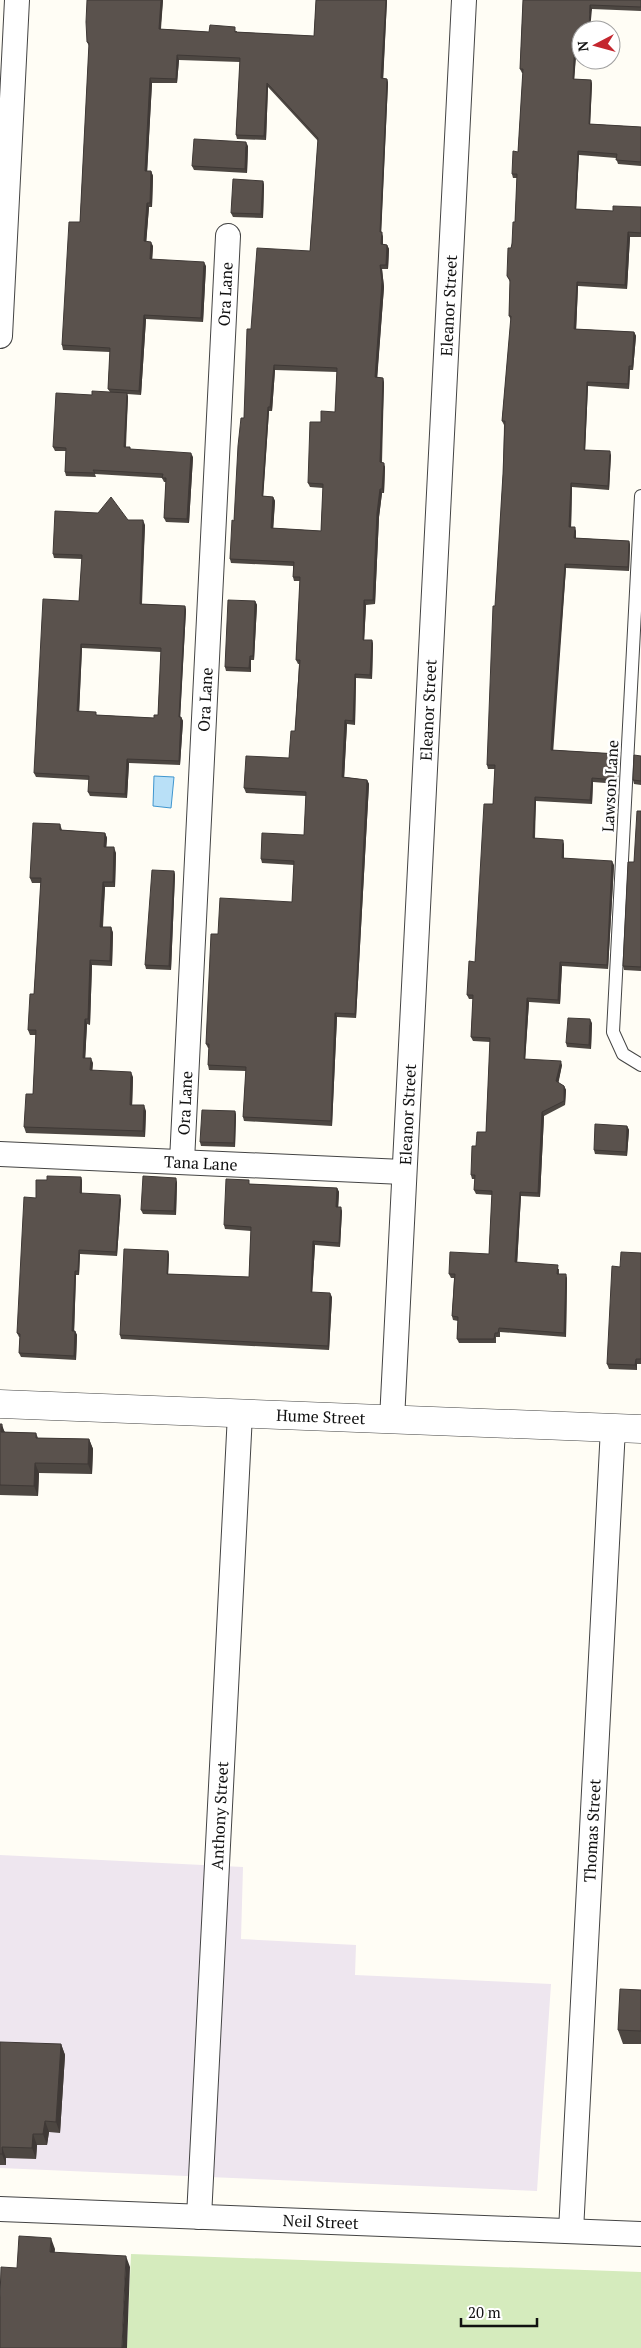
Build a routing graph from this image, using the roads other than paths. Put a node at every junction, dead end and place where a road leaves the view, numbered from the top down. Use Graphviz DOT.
graph roads {
  1 [pos="17,0"];
  2 [pos="464,0"];
  3 [pos="3,209"];
  4 [pos="228,236"];
  5 [pos="0,336"];
  6 [pos="641,496"];
  7 [pos="641,1065"];
  8 [pos="0,1154"];
  9 [pos="182,1161"];
  10 [pos="403,1172"];
  11 [pos="0,1404"];
  12 [pos="240,1414"];
  13 [pos="392,1420"];
  14 [pos="613,1428"];
  15 [pos="641,1429"];
  16 [pos="0,2209"];
  17 [pos="199,2217"];
  18 [pos="571,2231"];
  19 [pos="641,2234"];
  1 -- 3 [label="street"];
  2 -- 10 [label="street, Eleanor Street"];
  3 -- 5 [label="street"];
  4 -- 9 [label="street, Ora Lane"];
  6 -- 7 [label="lane, Lawson Lane"];
  8 -- 9 [label="street, Tana Lane"];
  9 -- 10 [label="street, Tana Lane"];
  10 -- 13 [label="street, Eleanor Street"];
  11 -- 12 [label="street, Hume Street"];
  12 -- 13 [label="street, Hume Street"];
  12 -- 17 [label="street, Anthony Street"];
  13 -- 14 [label="street, Hume Street"];
  14 -- 15 [label="street, Hume Street"];
  14 -- 18 [label="street, Thomas Street"];
  16 -- 17 [label="street, Neil Street"];
  17 -- 18 [label="street, Neil Street"];
  18 -- 19 [label="street, Neil Street"];
}
